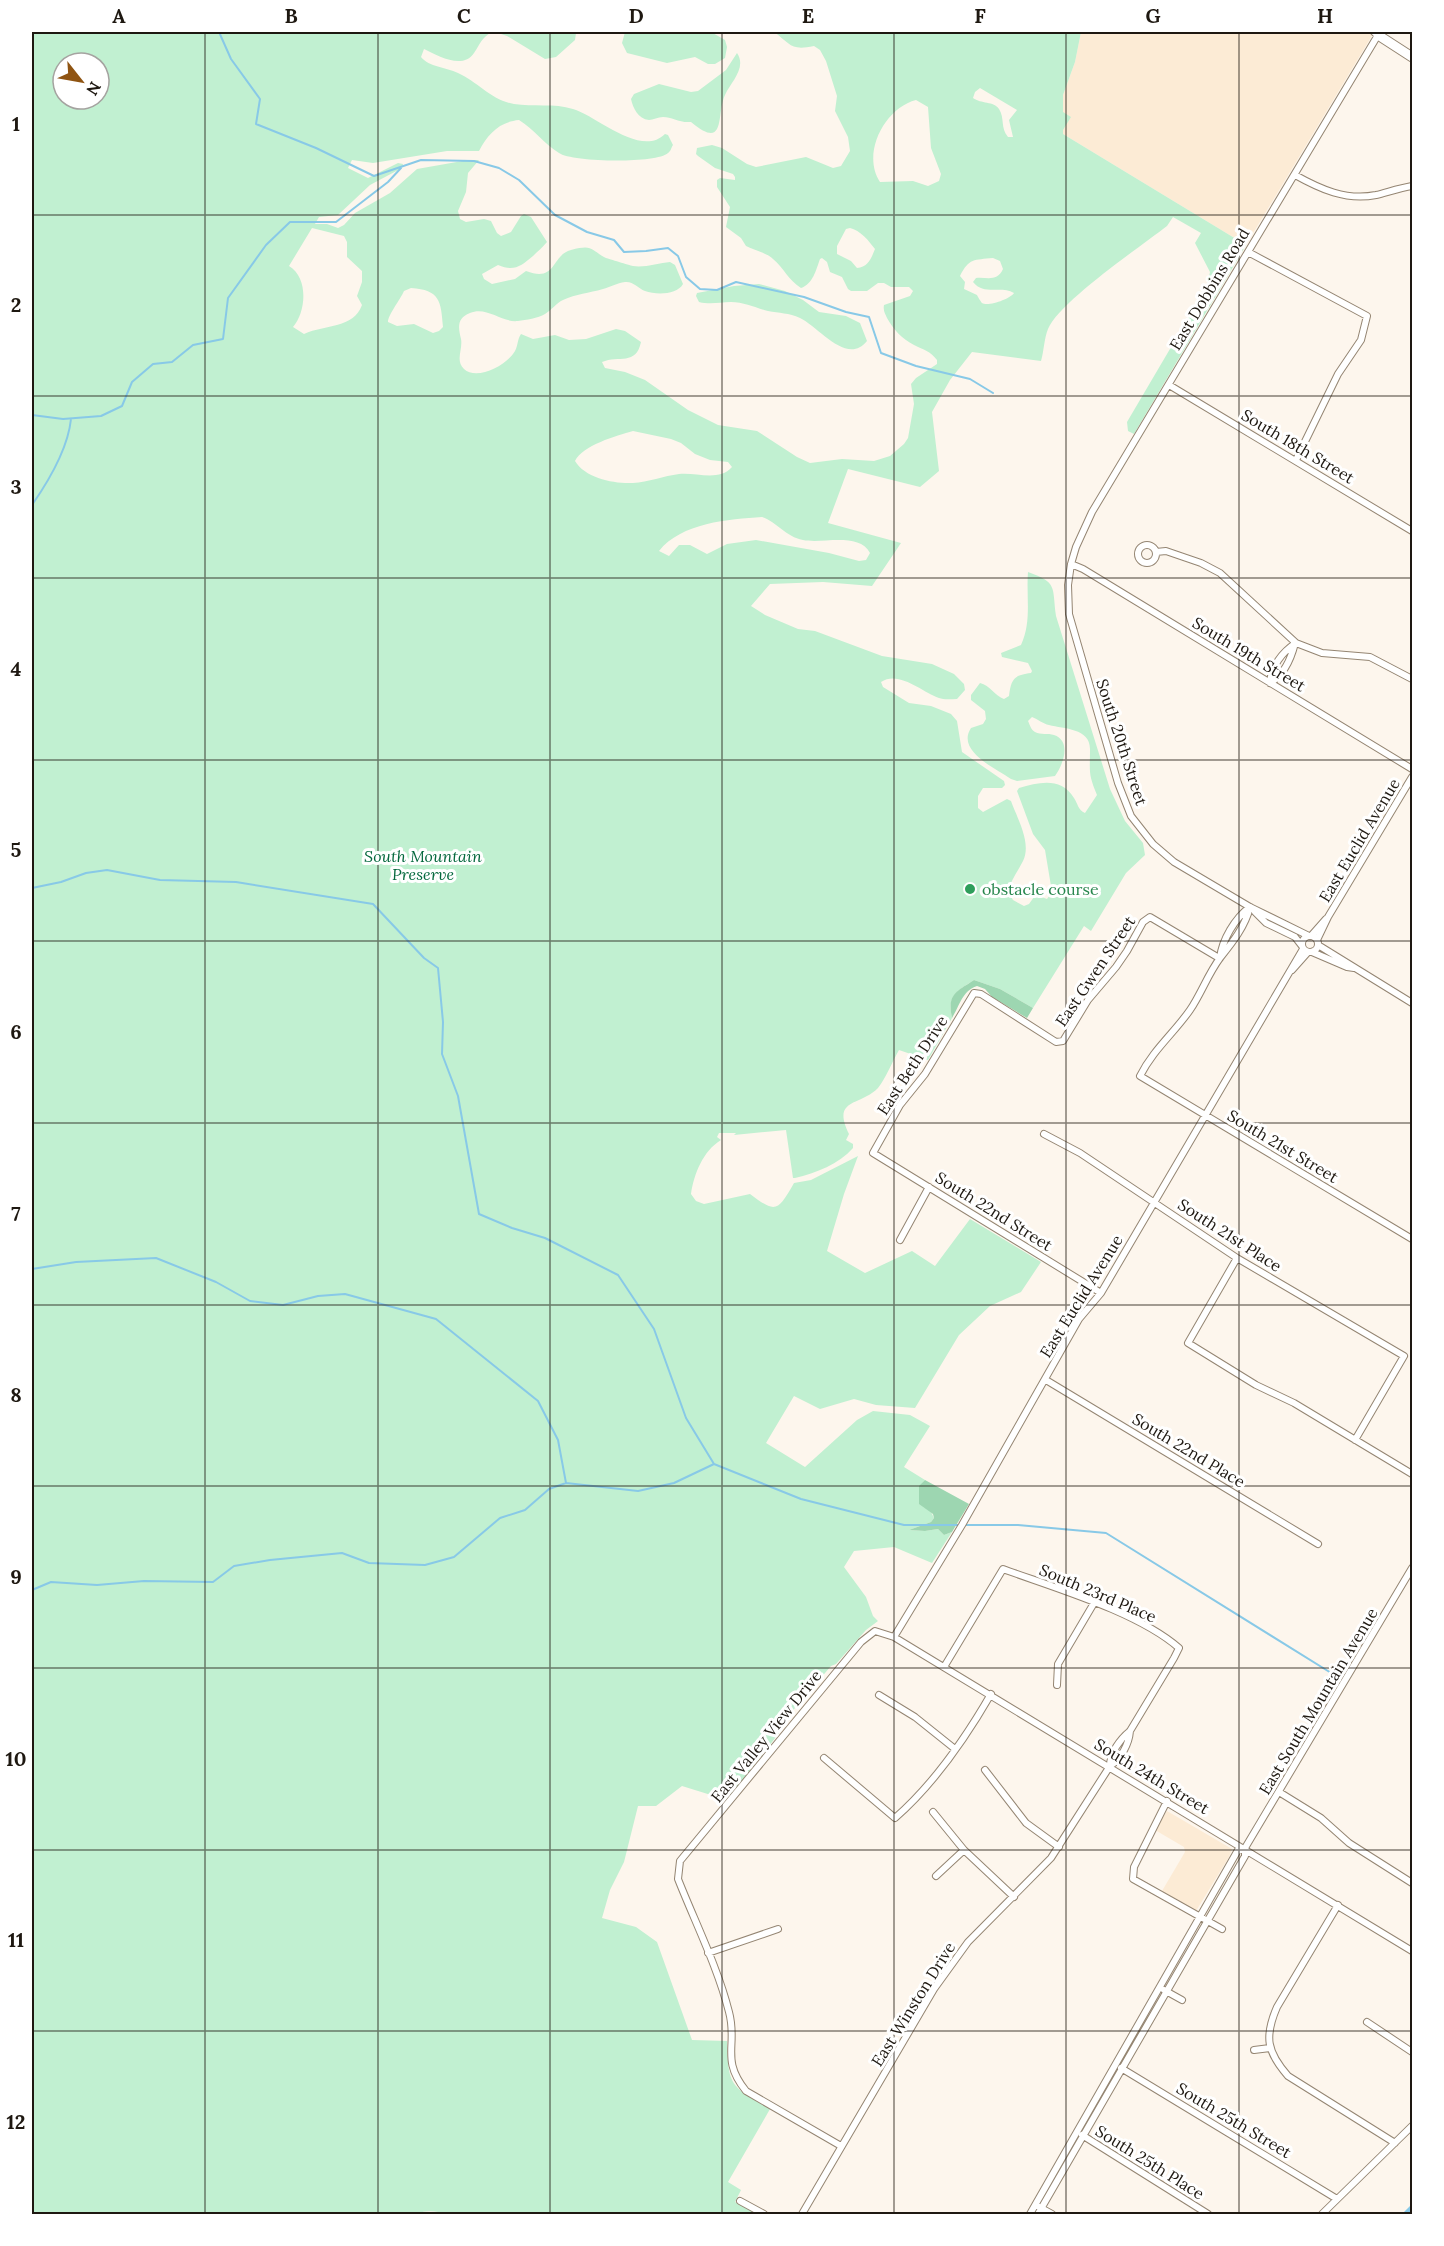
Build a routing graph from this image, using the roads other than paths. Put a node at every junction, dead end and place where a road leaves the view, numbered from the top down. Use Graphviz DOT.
graph roads {
  1 [pos="1377,33"];
  2 [pos="1413,57"];
  3 [pos="1295,175"];
  4 [pos="1413,186"];
  5 [pos="1248,252"];
  6 [pos="1169,385"];
  7 [pos="1296,460"];
  8 [pos="1413,531"];
  9 [pos="1156,552"];
  10 [pos="1071,564"];
  11 [pos="1296,643"];
  12 [pos="1280,659"];
  13 [pos="1288,664"];
  14 [pos="1413,679"];
  15 [pos="1270,683"];
  16 [pos="1413,769"];
  17 [pos="1413,777"];
  18 [pos="1250,907"];
  19 [pos="1314,939"];
  20 [pos="1307,950"];
  21 [pos="1220,958"];
  22 [pos="1355,968"];
  23 [pos="974,993"];
  24 [pos="1413,1003"];
  25 [pos="1205,1114"];
  26 [pos="1044,1134"];
  27 [pos="873,1153"];
  28 [pos="929,1186"];
  29 [pos="1154,1202"];
  30 [pos="1413,1239"];
  31 [pos="900,1240"];
  32 [pos="1237,1258"];
  33 [pos="1101,1293"];
  34 [pos="1046,1380"];
  35 [pos="1355,1440"];
  36 [pos="1413,1474"];
  37 [pos="1318,1544"];
  38 [pos="1413,1568"];
  39 [pos="1094,1603"];
  40 [pos="875,1631"];
  41 [pos="894,1636"];
  42 [pos="1179,1648"];
  43 [pos="944,1666"];
  44 [pos="1057,1685"];
  45 [pos="990,1694"];
  46 [pos="879,1695"];
  47 [pos="955,1749"];
  48 [pos="824,1758"];
  49 [pos="1110,1766"];
  50 [pos="985,1770"];
  51 [pos="1279,1791"];
  52 [pos="1167,1800"];
  53 [pos="933,1812"];
  54 [pos="1059,1847"];
  55 [pos="1245,1848"];
  56 [pos="964,1850"];
  57 [pos="936,1876"];
  58 [pos="1413,1883"];
  59 [pos="1014,1897"];
  60 [pos="1338,1905"];
  61 [pos="1199,1918"];
  62 [pos="1207,1922"];
  63 [pos="778,1929"];
  64 [pos="1222,1929"];
  65 [pos="1413,1951"];
  66 [pos="708,1953"];
  67 [pos="1160,1987"];
  68 [pos="1167,1991"];
  69 [pos="1182,2000"];
  70 [pos="1367,2022"];
  71 [pos="1270,2048"];
  72 [pos="1254,2050"];
  73 [pos="1413,2052"];
  74 [pos="1115,2064"];
  75 [pos="1122,2068"];
  76 [pos="1413,2126"];
  77 [pos="1077,2132"];
  78 [pos="1084,2136"];
  79 [pos="1395,2143"];
  80 [pos="842,2146"];
  81 [pos="1337,2199"];
  82 [pos="740,2201"];
  83 [pos="1038,2209"];
  84 [pos="764,2214"];
  85 [pos="802,2214"];
  86 [pos="1030,2214"];
  87 [pos="1052,2214"];
  88 [pos="1208,2214"];
  89 [pos="1322,2214"];
  1 -- 2 [label="main road"];
  1 -- 3 [label="street, East Dobbins Road"];
  3 -- 4 [label="street"];
  3 -- 5 [label="street, East Dobbins Road"];
  5 -- 6 [label="street, East Dobbins Road"];
  5 -- 7 [label="street"];
  6 -- 7 [label="street, South 18th Street"];
  6 -- 10 [label="street, East Dobbins Road"];
  7 -- 8 [label="street, South 18th Street"];
  9 -- 11 [label="street"];
  10 -- 15 [label="street, South 19th Street"];
  10 -- 18 [label="street, South 20th Street"];
  11 -- 12 [label="street"];
  11 -- 13 [label="street"];
  11 -- 14 [label="street"];
  12 -- 13 [label="street"];
  12 -- 15 [label="street"];
  13 -- 15 [label="street"];
  15 -- 16 [label="street, South 19th Street"];
  17 -- 19 [label="street, East Euclid Avenue"];
  18 -- 19 [label="street, South 20th Street"];
  18 -- 20 [label="street, South 20th Street"];
  18 -- 21 [label="street"];
  19 -- 20 [label="street"];
  19 -- 20 [label="street"];
  19 -- 22 [label="street, South 20th Street"];
  20 -- 22 [label="street, South 20th Street"];
  20 -- 25 [label="street, East Euclid Avenue"];
  21 -- 23 [label="street, East Gwen Street"];
  21 -- 25 [label="street, South 21st Street"];
  22 -- 24 [label="street, South 20th Street"];
  23 -- 27 [label="street, East Beth Drive"];
  25 -- 29 [label="street, East Euclid Avenue"];
  25 -- 30 [label="street, South 21st Street"];
  26 -- 29 [label="street, South 21st Place"];
  27 -- 28 [label="street, South 22nd Street"];
  28 -- 31 [label="street"];
  28 -- 33 [label="street, South 22nd Street"];
  29 -- 32 [label="street, South 21st Place"];
  29 -- 33 [label="street, East Euclid Avenue"];
  32 -- 35 [label="street, South 21st Place"];
  32 -- 35 [label="street"];
  33 -- 34 [label="street, East Euclid Avenue"];
  34 -- 37 [label="street, South 22nd Place"];
  34 -- 41 [label="street, East Euclid Avenue"];
  35 -- 36 [label="street"];
  38 -- 51 [label="street, East South Mountain Avenue"];
  39 -- 42 [label="street, South 23rd Place"];
  39 -- 43 [label="street, South 23rd Place"];
  39 -- 44 [label="street"];
  40 -- 41 [label="street, South 24th Street"];
  40 -- 66 [label="street, East Valley View Drive"];
  41 -- 43 [label="street, South 24th Street"];
  42 -- 49 [label="street, East Winston Drive"];
  43 -- 45 [label="street, South 24th Street"];
  45 -- 47 [label="street"];
  45 -- 49 [label="street, South 24th Street"];
  46 -- 47 [label="street"];
  47 -- 48 [label="street"];
  49 -- 52 [label="street, South 24th Street"];
  49 -- 54 [label="street, East Winston Drive"];
  50 -- 54 [label="street"];
  51 -- 55 [label="street, East South Mountain Avenue"];
  51 -- 58 [label="street"];
  52 -- 55 [label="street, South 24th Street"];
  52 -- 61 [label="street"];
  53 -- 56 [label="street"];
  54 -- 59 [label="street, East Winston Drive"];
  55 -- 60 [label="street, South 24th Street"];
  55 -- 61 [label="street, East South Mountain Avenue"];
  55 -- 62 [label="street, East South Mountain Avenue"];
  56 -- 57 [label="street"];
  56 -- 59 [label="street"];
  59 -- 80 [label="street, East Winston Drive"];
  60 -- 65 [label="street, South 24th Street"];
  60 -- 71 [label="street"];
  61 -- 62 [label="street"];
  61 -- 67 [label="street, East South Mountain Avenue"];
  62 -- 64 [label="street"];
  62 -- 68 [label="street, East South Mountain Avenue"];
  63 -- 66 [label="street"];
  66 -- 80 [label="street"];
  67 -- 68 [label="street"];
  67 -- 74 [label="street, East South Mountain Avenue"];
  68 -- 69 [label="street"];
  68 -- 75 [label="street, East South Mountain Avenue"];
  70 -- 73 [label="street"];
  71 -- 72 [label="street"];
  71 -- 79 [label="street"];
  74 -- 75 [label="street, South 25th Street"];
  74 -- 77 [label="street, East South Mountain Avenue"];
  75 -- 78 [label="street, East South Mountain Avenue"];
  75 -- 81 [label="street, South 25th Street"];
  76 -- 79 [label="street"];
  77 -- 78 [label="street, South 25th Place"];
  77 -- 83 [label="street, East South Mountain Avenue"];
  78 -- 83 [label="street, East South Mountain Avenue"];
  78 -- 88 [label="street, South 25th Place"];
  79 -- 81 [label="street"];
  80 -- 85 [label="street, East Winston Drive"];
  81 -- 89 [label="street"];
  82 -- 84 [label="street"];
  83 -- 86 [label="street, East South Mountain Avenue"];
  83 -- 87 [label="street"];
}
